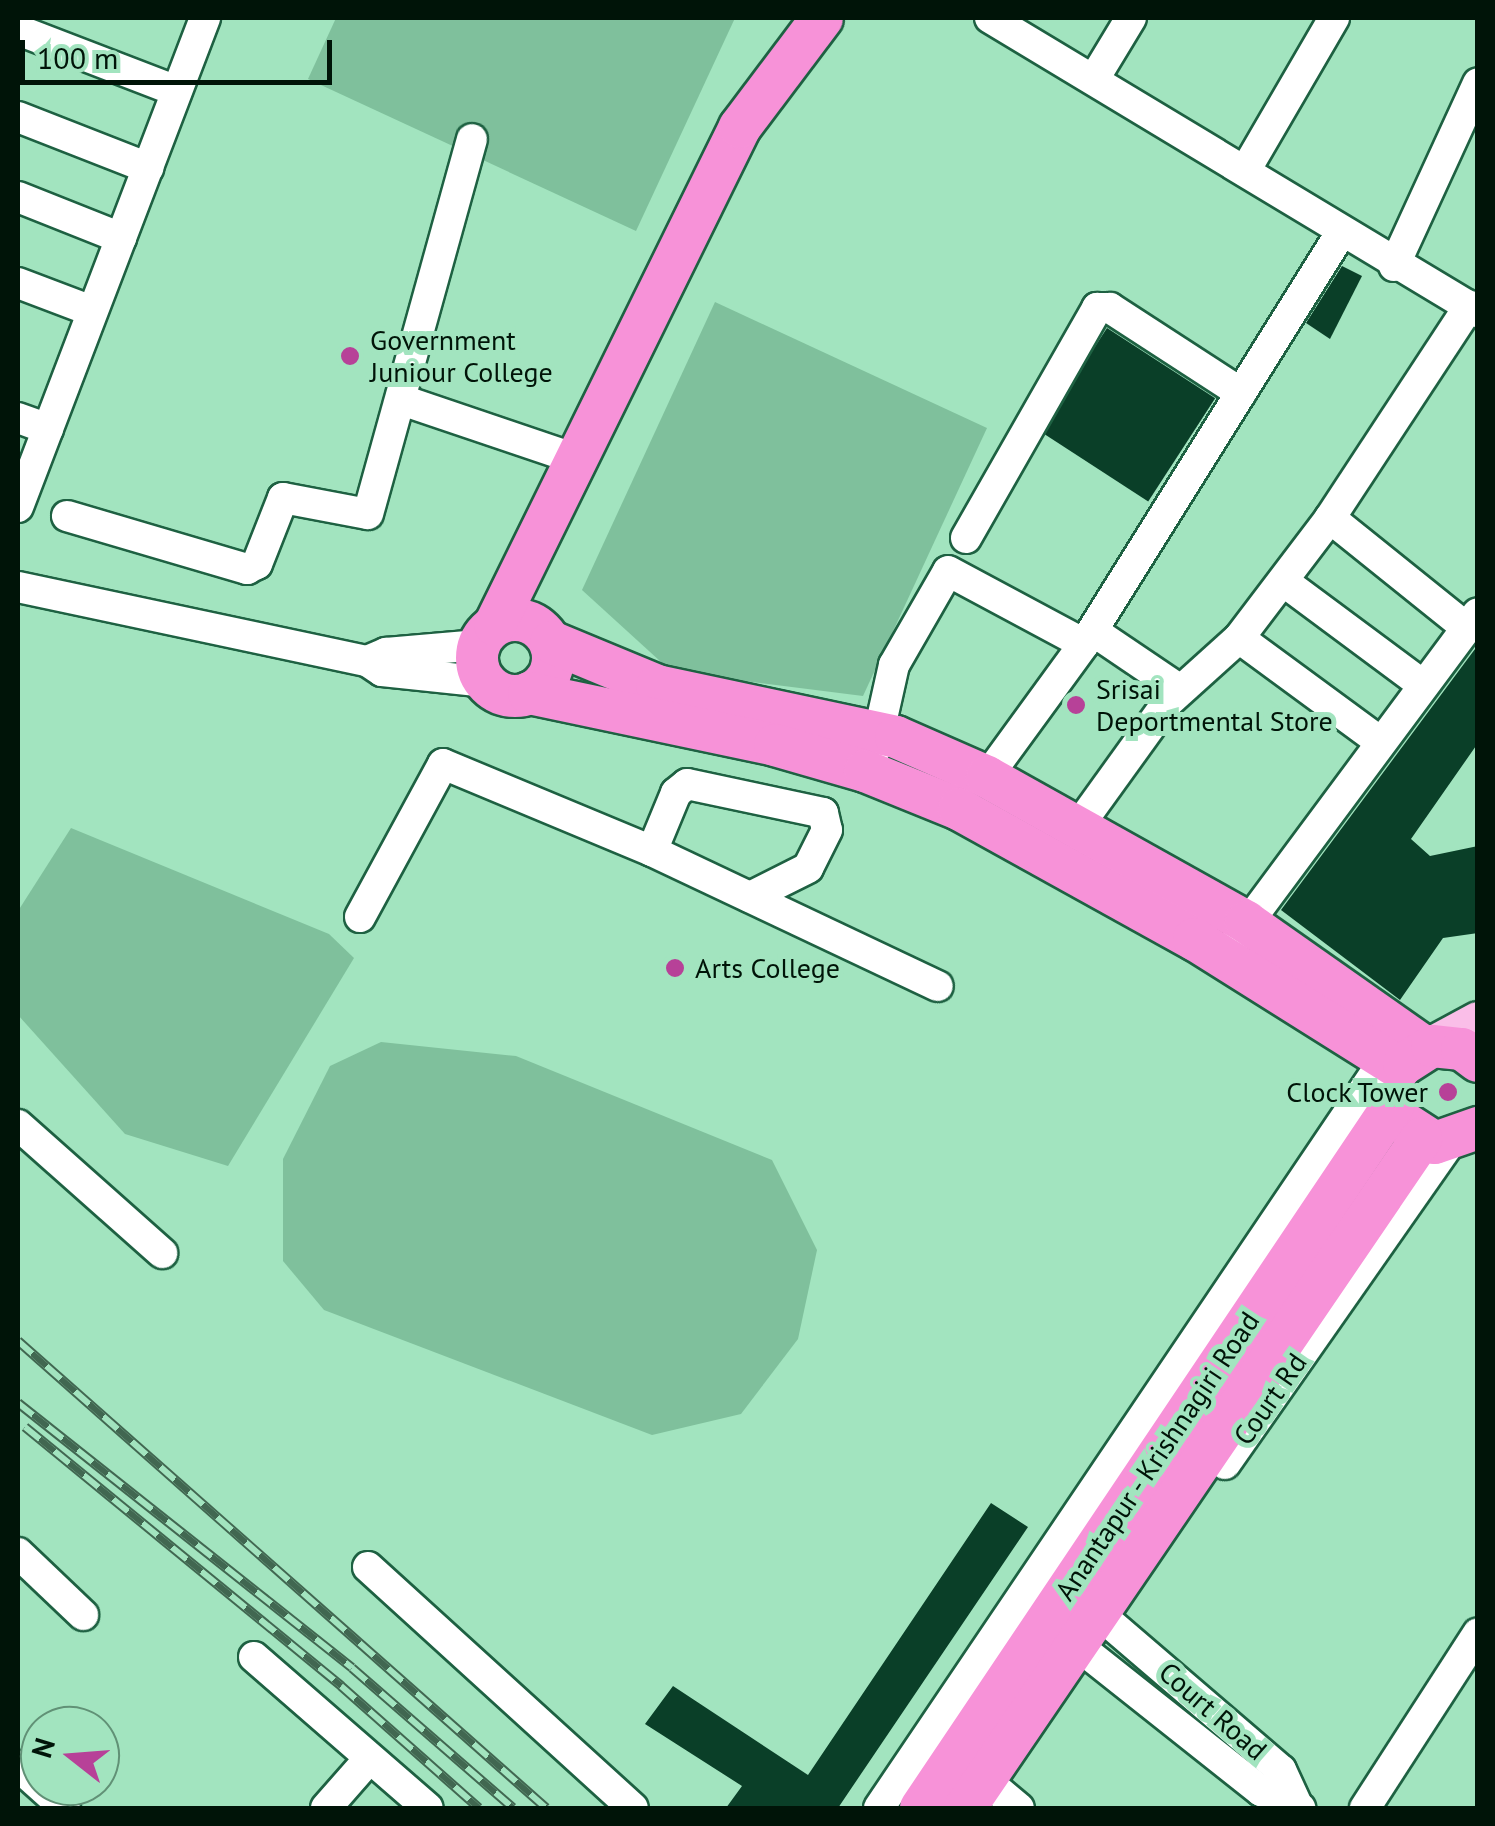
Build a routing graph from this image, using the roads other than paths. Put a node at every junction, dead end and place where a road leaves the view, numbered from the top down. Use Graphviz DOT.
graph roads {
  1 [pos="205,18"];
  2 [pos="822,18"];
  3 [pos="854,18"];
  4 [pos="990,18"];
  5 [pos="1131,18"];
  6 [pos="1334,18"];
  7 [pos="18,30"];
  8 [pos="1094,80"];
  9 [pos="1478,83"];
  10 [pos="178,91"];
  11 [pos="18,116"];
  12 [pos="472,140"];
  13 [pos="148,168"];
  14 [pos="1245,171"];
  15 [pos="18,197"];
  16 [pos="1342,232"];
  17 [pos="121,238"];
  18 [pos="1394,266"];
  19 [pos="18,284"];
  20 [pos="1473,309"];
  21 [pos="92,311"];
  22 [pos="1241,392"];
  23 [pos="402,400"];
  24 [pos="18,418"];
  25 [pos="48,429"];
  26 [pos="572,458"];
  27 [pos="18,507"];
  28 [pos="67,516"];
  29 [pos="1330,518"];
  30 [pos="966,538"];
  31 [pos="1283,581"];
  32 [pos="18,588"];
  33 [pos="1472,620"];
  34 [pos="1089,638"];
  35 [pos="1240,638"];
  36 [pos="508,643"];
  37 [pos="1423,685"];
  38 [pos="1180,690"];
  39 [pos="779,729"];
  40 [pos="1379,741"];
  41 [pos="874,752"];
  42 [pos="987,777"];
  43 [pos="762,798"];
  44 [pos="1077,828"];
  45 [pos="652,851"];
  46 [pos="750,897"];
  47 [pos="360,917"];
  48 [pos="1246,922"];
  49 [pos="1224,960"];
  50 [pos="938,986"];
  51 [pos="1478,1020"];
  52 [pos="1478,1060"];
  53 [pos="1407,1065"];
  54 [pos="18,1126"];
  55 [pos="1449,1137"];
  56 [pos="162,1253"];
  57 [pos="18,1553"];
  58 [pos="368,1567"];
  59 [pos="82,1615"];
  60 [pos="1113,1626"];
  61 [pos="1478,1633"];
  62 [pos="254,1657"];
  63 [pos="1092,1657"];
  64 [pos="369,1758"];
  65 [pos="18,1766"];
  66 [pos="990,1804"];
  67 [pos="65,1808"];
  68 [pos="326,1808"];
  69 [pos="428,1808"];
  70 [pos="633,1808"];
  71 [pos="879,1808"];
  72 [pos="920,1808"];
  73 [pos="1299,1808"];
  74 [pos="1365,1808"];
  1 -- 10 [label="street"];
  2 -- 26 [label="highway"];
  3 -- 36 [label="highway"];
  4 -- 8 [label="street"];
  5 -- 8 [label="street"];
  6 -- 14 [label="street"];
  7 -- 10 [label="street"];
  8 -- 14 [label="street"];
  9 -- 18 [label="street"];
  10 -- 13 [label="street"];
  11 -- 13 [label="street"];
  12 -- 23 [label="street"];
  13 -- 17 [label="street"];
  14 -- 16 [label="street"];
  15 -- 17 [label="street"];
  16 -- 18 [label="street"];
  16 -- 22 [label="street"];
  17 -- 21 [label="street"];
  18 -- 20 [label="street"];
  19 -- 21 [label="street"];
  20 -- 29 [label="street"];
  21 -- 25 [label="street"];
  22 -- 30 [label="street"];
  22 -- 34 [label="street"];
  23 -- 26 [label="street"];
  23 -- 28 [label="street"];
  24 -- 25 [label="street"];
  25 -- 27 [label="street"];
  26 -- 36 [label="highway"];
  29 -- 31 [label="street"];
  29 -- 33 [label="street"];
  31 -- 35 [label="street"];
  31 -- 37 [label="street"];
  32 -- 36 [label="street"];
  33 -- 37 [label="street"];
  34 -- 38 [label="street"];
  34 -- 41 [label="street"];
  34 -- 42 [label="street"];
  35 -- 38 [label="street"];
  35 -- 40 [label="street"];
  36 -- 39 [label="highway"];
  36 -- 39 [label="highway"];
  37 -- 40 [label="street"];
  38 -- 44 [label="street"];
  39 -- 41 [label="highway"];
  39 -- 43 [label="street"];
  40 -- 48 [label="street"];
  41 -- 42 [label="highway"];
  41 -- 49 [label="highway"];
  42 -- 44 [label="highway"];
  43 -- 45 [label="street"];
  43 -- 46 [label="street"];
  44 -- 48 [label="highway"];
  45 -- 46 [label="street"];
  45 -- 47 [label="street"];
  46 -- 50 [label="street"];
  48 -- 49 [label="street"];
  48 -- 53 [label="highway"];
  49 -- 53 [label="highway"];
  51 -- 53 [label="main road, Anantapur - Krishnagiri Road"];
  52 -- 53 [label="highway"];
  53 -- 55 [label="highway"];
  53 -- 71 [label="street"];
  53 -- 72 [label="highway, Anantapur - Krishnagiri Road"];
  54 -- 56 [label="street"];
  55 -- 60 [label="street, Court Rd"];
  55 -- 66 [label="highway"];
  57 -- 59 [label="street"];
  58 -- 70 [label="street"];
  60 -- 63 [label="street, Court Rd"];
  60 -- 73 [label="street, Court Road"];
  61 -- 74 [label="street"];
  62 -- 64 [label="street"];
  63 -- 66 [label="street, Court Rd"];
  63 -- 73 [label="street, Court Road"];
  64 -- 68 [label="street"];
  64 -- 69 [label="street"];
  65 -- 67 [label="street"];
}
